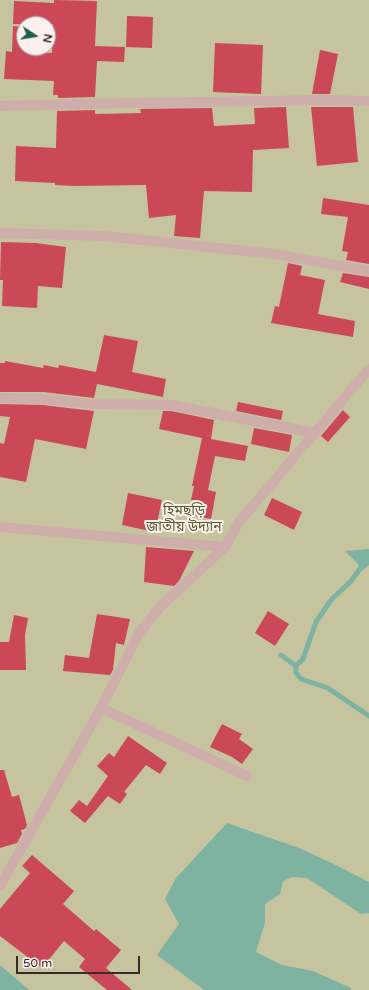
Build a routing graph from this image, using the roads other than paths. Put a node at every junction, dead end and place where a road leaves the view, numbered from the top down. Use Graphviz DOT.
graph roads {
  1 [pos="369,101"];
  2 [pos="0,106"];
  3 [pos="0,233"];
  4 [pos="369,271"];
  5 [pos="369,369"];
  6 [pos="0,398"];
  7 [pos="315,433"];
  8 [pos="0,527"];
  9 [pos="225,547"];
  10 [pos="101,708"];
  11 [pos="247,776"];
  12 [pos="0,886"];
  1 -- 2 [label="street"];
  3 -- 4 [label="street"];
  5 -- 7 [label="street"];
  6 -- 7 [label="street"];
  7 -- 9 [label="street"];
  8 -- 9 [label="street"];
  9 -- 10 [label="street"];
  10 -- 11 [label="street"];
  10 -- 12 [label="street"];
}
